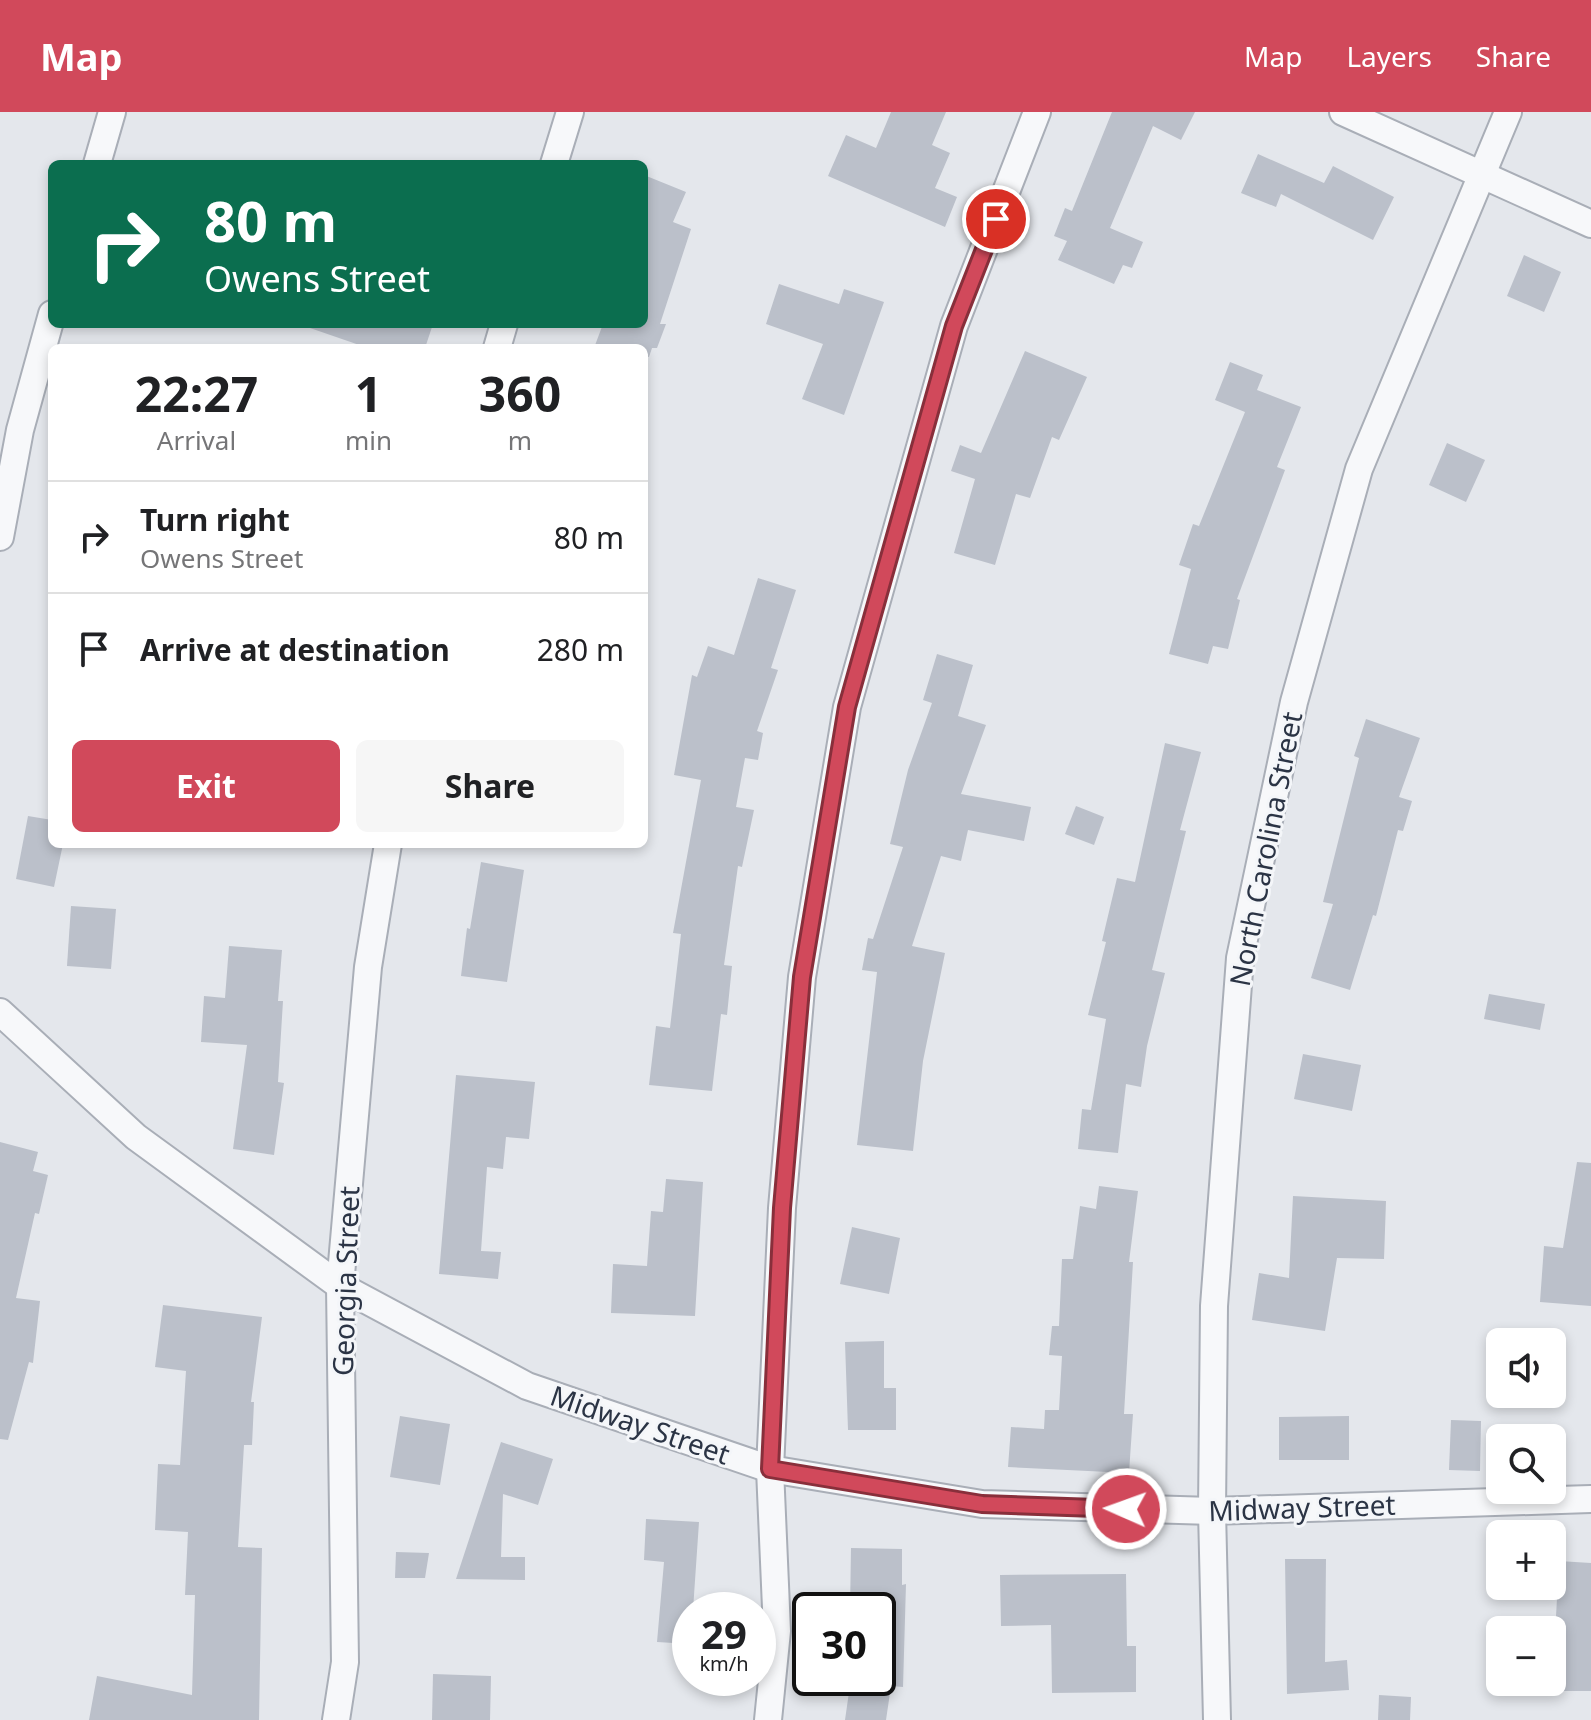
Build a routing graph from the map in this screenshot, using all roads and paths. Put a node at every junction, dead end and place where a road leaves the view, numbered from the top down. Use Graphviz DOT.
graph roads {
  1 [pos="112,112"];
  2 [pos="570,112"];
  3 [pos="1037,112"];
  4 [pos="1343,112"];
  5 [pos="1508,112"];
  6 [pos="98,160"];
  7 [pos="555,160"];
  8 [pos="1482,175"];
  9 [pos="1591,224"];
  10 [pos="48,328"];
  11 [pos="0,537"];
  12 [pos="387,848"];
  13 [pos="0,1012"];
  14 [pos="340,1286"];
  15 [pos="770,1469"];
  16 [pos="1591,1499"];
  17 [pos="1212,1511"];
  18 [pos="336,1720"];
  19 [pos="768,1720"];
  20 [pos="1217,1720"];
  1 -- 6 [label="street"];
  2 -- 7 [label="street"];
  3 -- 15 [label="street"];
  4 -- 8 [label="street"];
  5 -- 8 [label="street, North Carolina Street"];
  8 -- 9 [label="street"];
  8 -- 17 [label="street, North Carolina Street"];
  10 -- 11 [label="street"];
  12 -- 14 [label="street, Georgia Street"];
  13 -- 14 [label="street, Midway Street"];
  14 -- 15 [label="street, Midway Street"];
  14 -- 18 [label="street, Georgia Street"];
  15 -- 17 [label="street, Midway Street"];
  15 -- 19 [label="street"];
  16 -- 17 [label="street, Midway Street"];
  17 -- 20 [label="street, North Carolina Street"];
}
